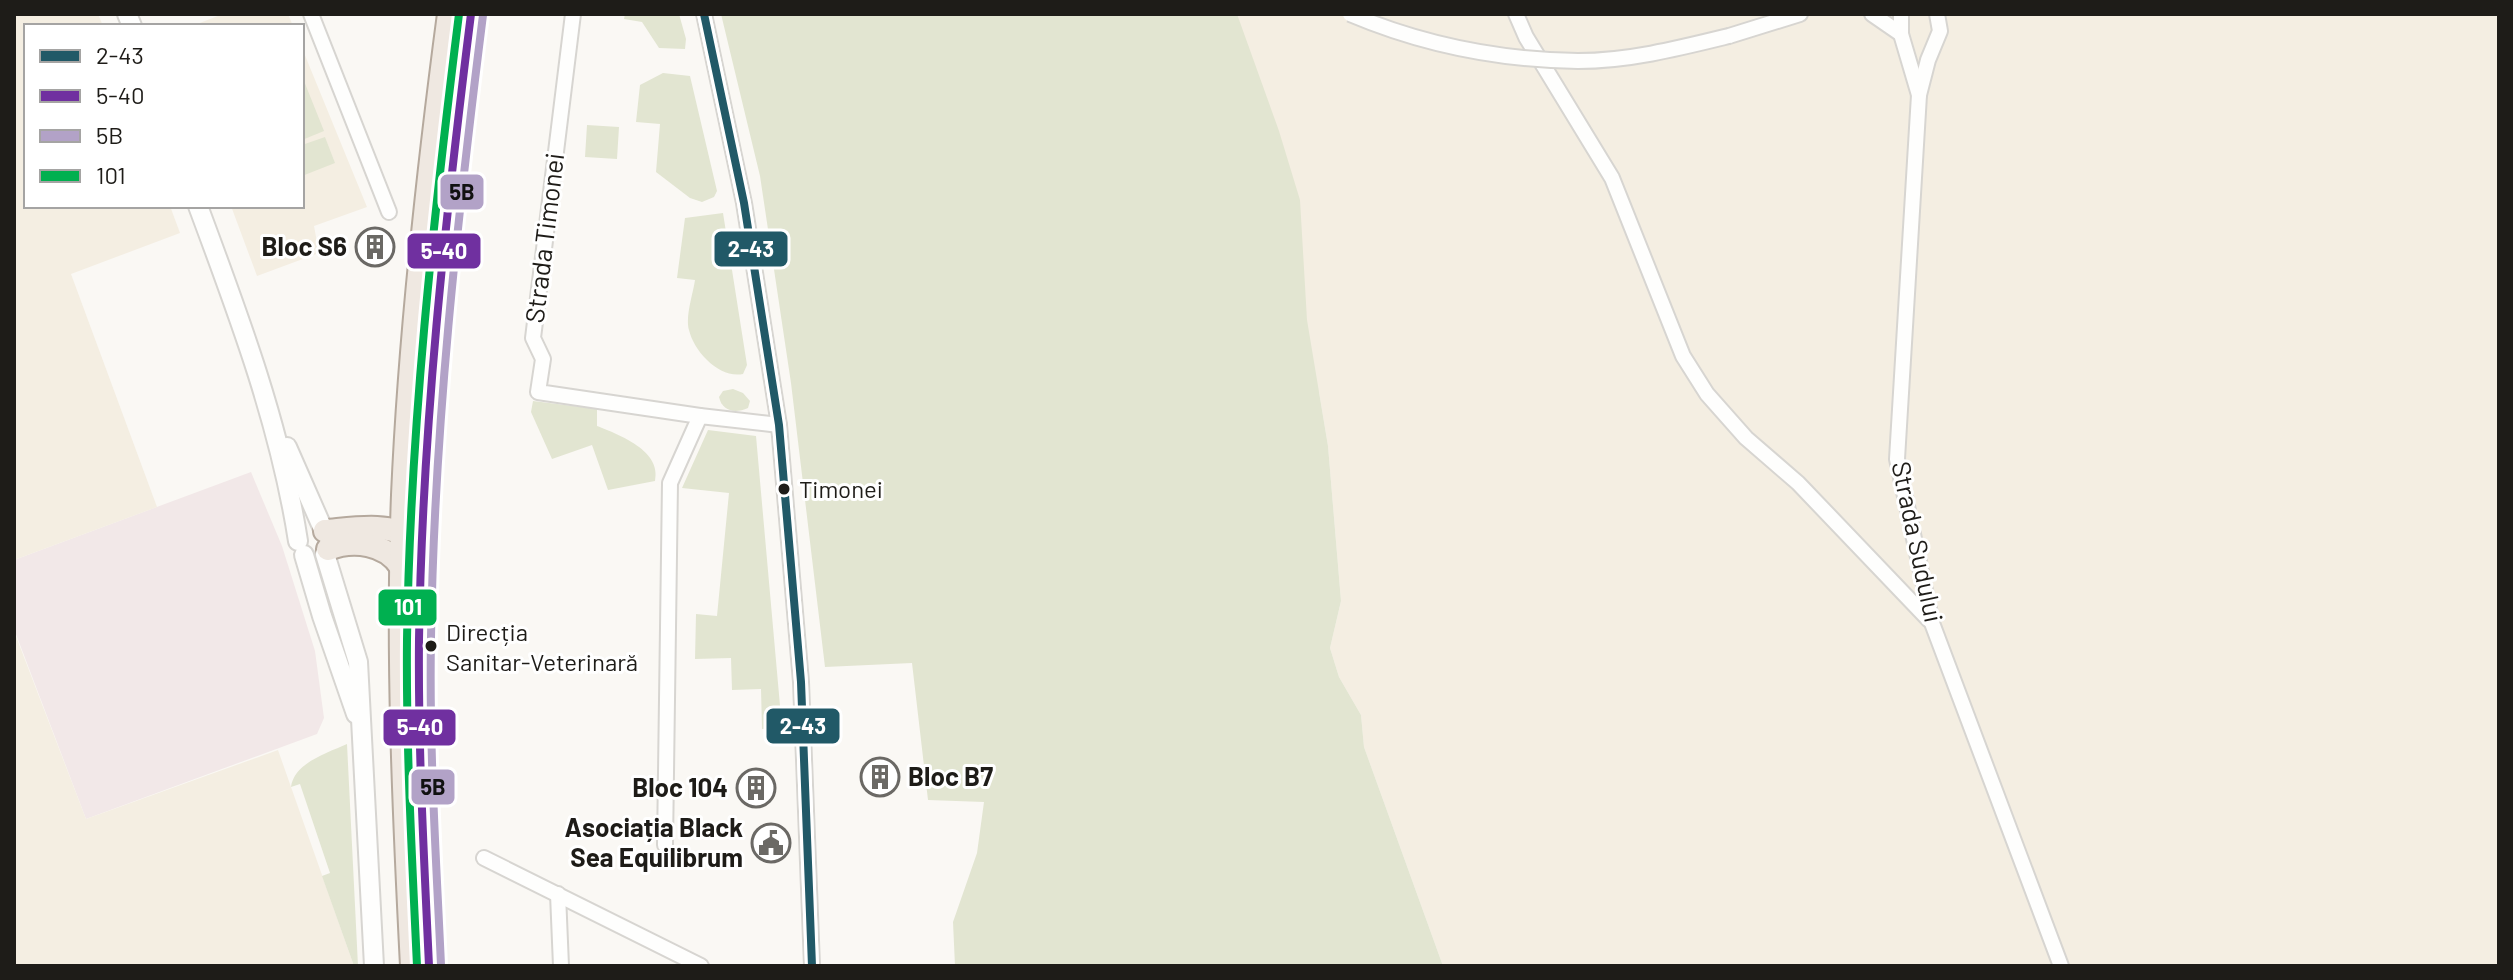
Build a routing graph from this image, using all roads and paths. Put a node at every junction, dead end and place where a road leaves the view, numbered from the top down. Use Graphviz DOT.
graph roads {
  1 [pos="311,14"];
  2 [pos="449,14"];
  3 [pos="471,14"];
  4 [pos="573,14"];
  5 [pos="704,14"];
  6 [pos="1350,14"];
  7 [pos="1516,14"];
  8 [pos="1800,14"];
  9 [pos="1872,14"];
  10 [pos="1901,14"];
  11 [pos="1937,14"];
  12 [pos="1901,34"];
  13 [pos="1919,95"];
  14 [pos="199,208"];
  15 [pos="389,212"];
  16 [pos="270,412"];
  17 [pos="700,416"];
  18 [pos="779,425"];
  19 [pos="413,531"];
  20 [pos="326,541"];
  21 [pos="301,548"];
  22 [pos="401,567"];
  23 [pos="1932,623"];
  24 [pos="363,732"];
  25 [pos="665,845"];
  26 [pos="484,858"];
  27 [pos="558,894"];
  28 [pos="686,962"];
  29 [pos="374,966"];
  30 [pos="412,966"];
  31 [pos="429,966"];
  32 [pos="561,966"];
  33 [pos="701,966"];
  34 [pos="812,966"];
  35 [pos="2061,966"];
  1 -- 15 [label="street"];
  2 -- 19 [label="main road"];
  3 -- 19 [label="main road"];
  4 -- 17 [label="street, Strada Timonei"];
  5 -- 18 [label="street"];
  6 -- 8 [label="street, bridge"];
  7 -- 23 [label="street"];
  9 -- 12 [label="street"];
  10 -- 12 [label="street, Strada Sudului"];
  11 -- 13 [label="street, Strada Sudului"];
  12 -- 13 [label="street, Strada Sudului"];
  13 -- 23 [label="street, Strada Sudului"];
  14 -- 16 [label="street"];
  16 -- 20 [label="street"];
  16 -- 21 [label="street"];
  17 -- 18 [label="street, Strada Timonei"];
  17 -- 25 [label="street"];
  18 -- 34 [label="street"];
  19 -- 20 [label="main road"];
  19 -- 22 [label="main road"];
  19 -- 31 [label="main road"];
  20 -- 21 [label="street"];
  20 -- 21 [label="street"];
  20 -- 22 [label="main road"];
  20 -- 24 [label="street"];
  21 -- 24 [label="street"];
  22 -- 30 [label="main road"];
  23 -- 35 [label="street, Strada Sudului"];
  24 -- 29 [label="street"];
  26 -- 27 [label="street"];
  27 -- 28 [label="street"];
  27 -- 32 [label="street"];
  28 -- 33 [label="street"];
}
